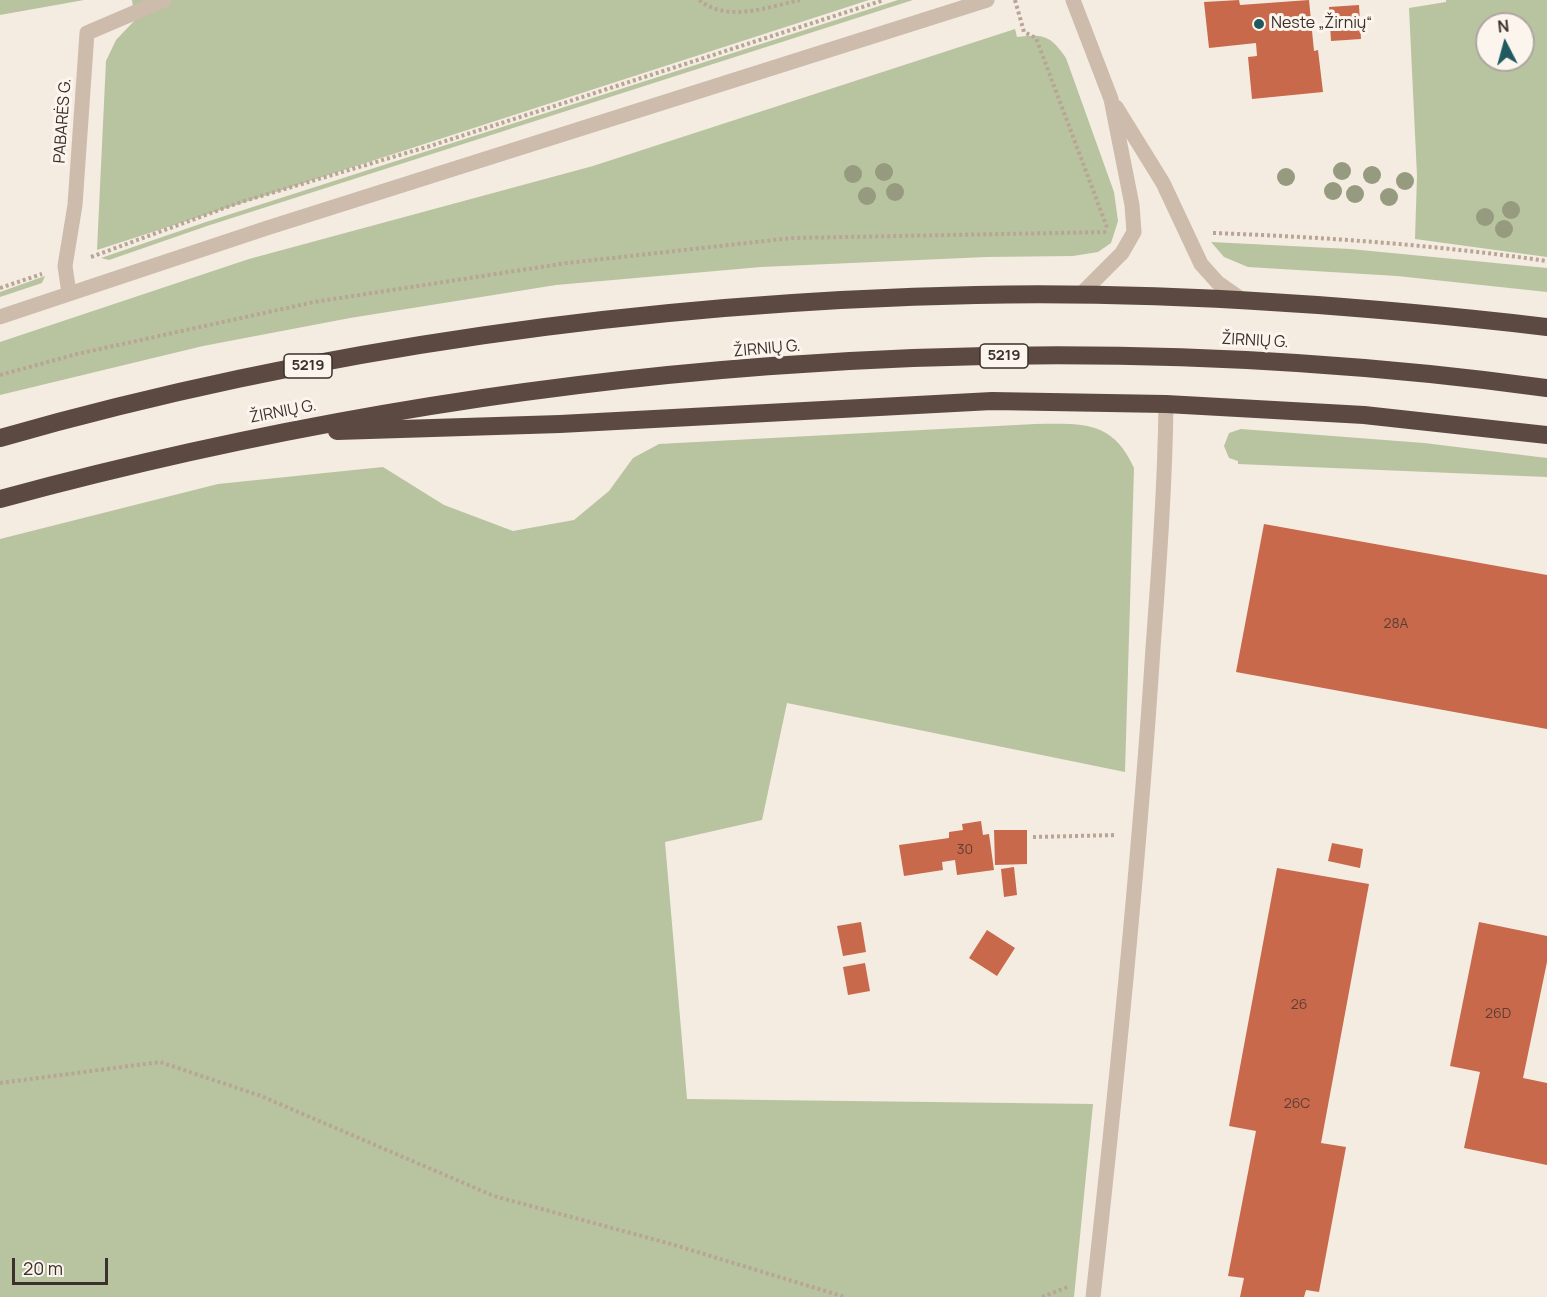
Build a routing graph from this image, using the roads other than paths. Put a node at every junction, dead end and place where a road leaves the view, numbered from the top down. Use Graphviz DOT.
graph roads {
  1 [pos="164,0"];
  2 [pos="987,0"];
  3 [pos="1073,0"];
  4 [pos="1111,99"];
  5 [pos="69,293"];
  6 [pos="1080,295"];
  7 [pos="1240,299"];
  8 [pos="0,317"];
  9 [pos="1547,327"];
  10 [pos="1547,388"];
  11 [pos="1166,404"];
  12 [pos="275,433"];
  13 [pos="1547,435"];
  14 [pos="0,438"];
  15 [pos="0,499"];
  16 [pos="1093,1297"];
  1 -- 5 [label="street, PABARĖS G."];
  2 -- 5 [label="street"];
  3 -- 4 [label="street"];
  4 -- 6 [label="street"];
  4 -- 7 [label="street"];
  5 -- 8 [label="street"];
  6 -- 7 [label="highway, 5219"];
  6 -- 14 [label="highway, 5219"];
  7 -- 9 [label="highway, 5219"];
  10 -- 12 [label="highway, ŽIRNIŲ G. / 5219"];
  11 -- 12 [label="highway, 5219"];
  11 -- 13 [label="highway, 5219"];
  11 -- 16 [label="street"];
  12 -- 15 [label="highway, ŽIRNIŲ G. / 5219"];
}
